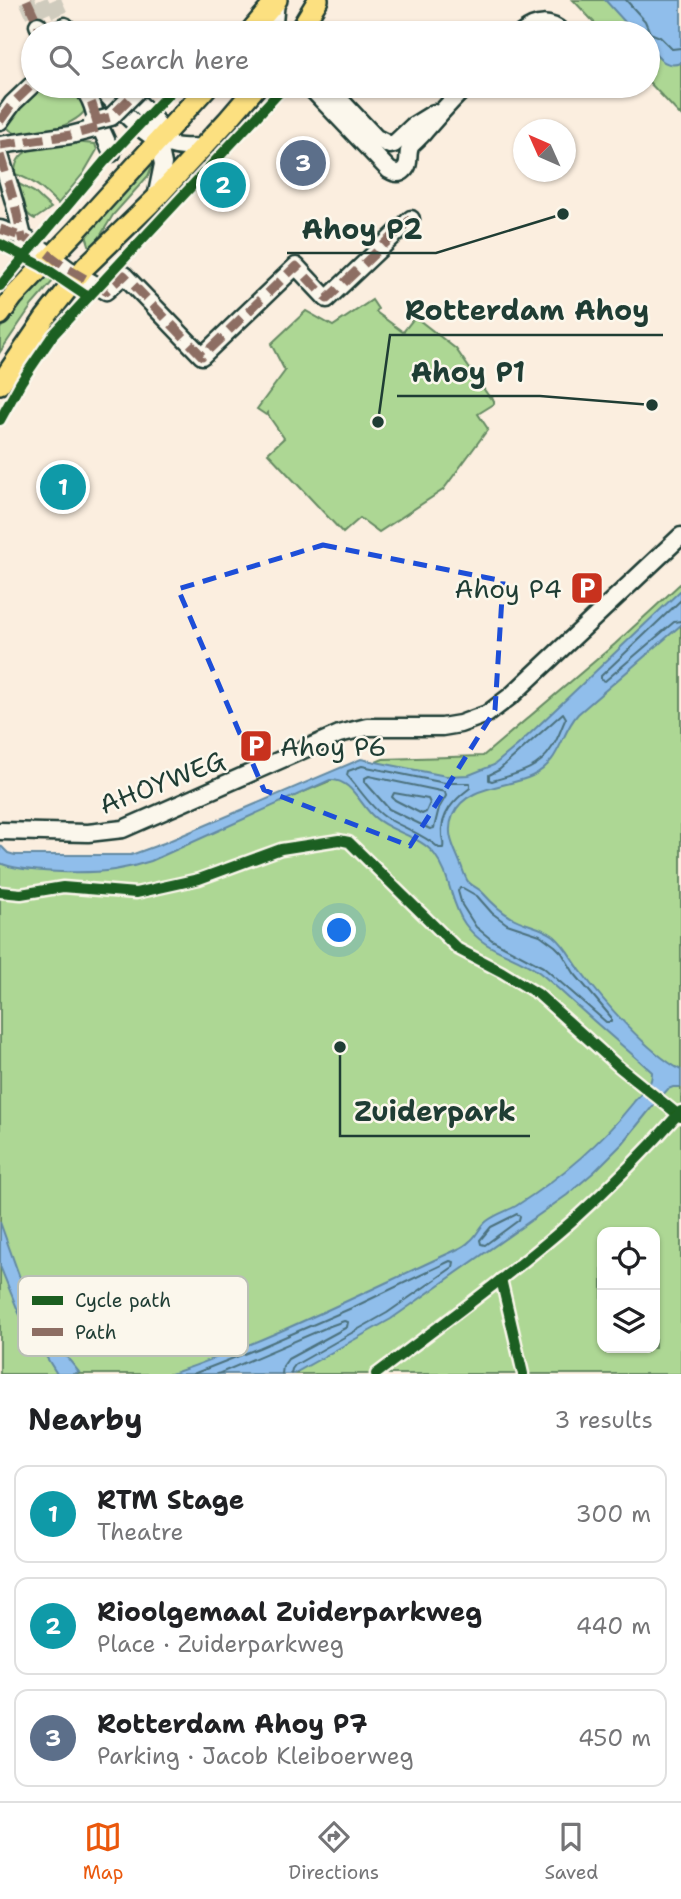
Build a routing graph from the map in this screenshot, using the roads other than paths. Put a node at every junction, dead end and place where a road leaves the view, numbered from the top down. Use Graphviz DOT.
graph roads {
  1 [pos="318,0"];
  2 [pos="277,1"];
  3 [pos="260,21"];
  4 [pos="274,21"];
  5 [pos="305,21"];
  6 [pos="21,95"];
  7 [pos="90,98"];
  8 [pos="111,98"];
  9 [pos="130,98"];
  10 [pos="133,98"];
  11 [pos="185,98"];
  12 [pos="195,98"];
  13 [pos="246,98"];
  14 [pos="320,98"];
  15 [pos="338,98"];
  16 [pos="454,98"];
  17 [pos="447,104"];
  18 [pos="0,121"];
  19 [pos="95,126"];
  20 [pos="158,132"];
  21 [pos="394,144"];
  22 [pos="0,145"];
  23 [pos="203,147"];
  24 [pos="113,153"];
  25 [pos="0,155"];
  26 [pos="382,163"];
  27 [pos="156,198"];
  28 [pos="411,219"];
  29 [pos="0,229"];
  30 [pos="23,237"];
  31 [pos="24,256"];
  32 [pos="51,257"];
  33 [pos="79,275"];
  34 [pos="0,315"];
  35 [pos="0,384"];
  36 [pos="681,536"];
  37 [pos="0,831"];
  1 -- 5 [label="main road"];
  2 -- 3 [label="main road"];
  2 -- 4 [label="street"];
  6 -- 18 [label="street"];
  7 -- 19 [label="street"];
  8 -- 20 [label="street"];
  9 -- 19 [label="street, bridge"];
  10 -- 20 [label="street"];
  11 -- 20 [label="main road"];
  12 -- 20 [label="main road"];
  13 -- 23 [label="main road"];
  14 -- 26 [label="street"];
  15 -- 21 [label="street"];
  16 -- 17 [label="street"];
  17 -- 21 [label="street"];
  17 -- 26 [label="street"];
  19 -- 22 [label="street"];
  19 -- 24 [label="street"];
  20 -- 23 [label="street"];
  20 -- 27 [label="street"];
  20 -- 32 [label="main road"];
  21 -- 26 [label="street"];
  23 -- 27 [label="main road"];
  25 -- 30 [label="street"];
  27 -- 33 [label="main road"];
  28 -- 33 [label="street"];
  29 -- 30 [label="street"];
  30 -- 31 [label="street"];
  30 -- 32 [label="street"];
  32 -- 33 [label="street"];
  32 -- 34 [label="main road"];
  33 -- 35 [label="main road"];
  36 -- 37 [label="street, AHOYWEG"];
}
